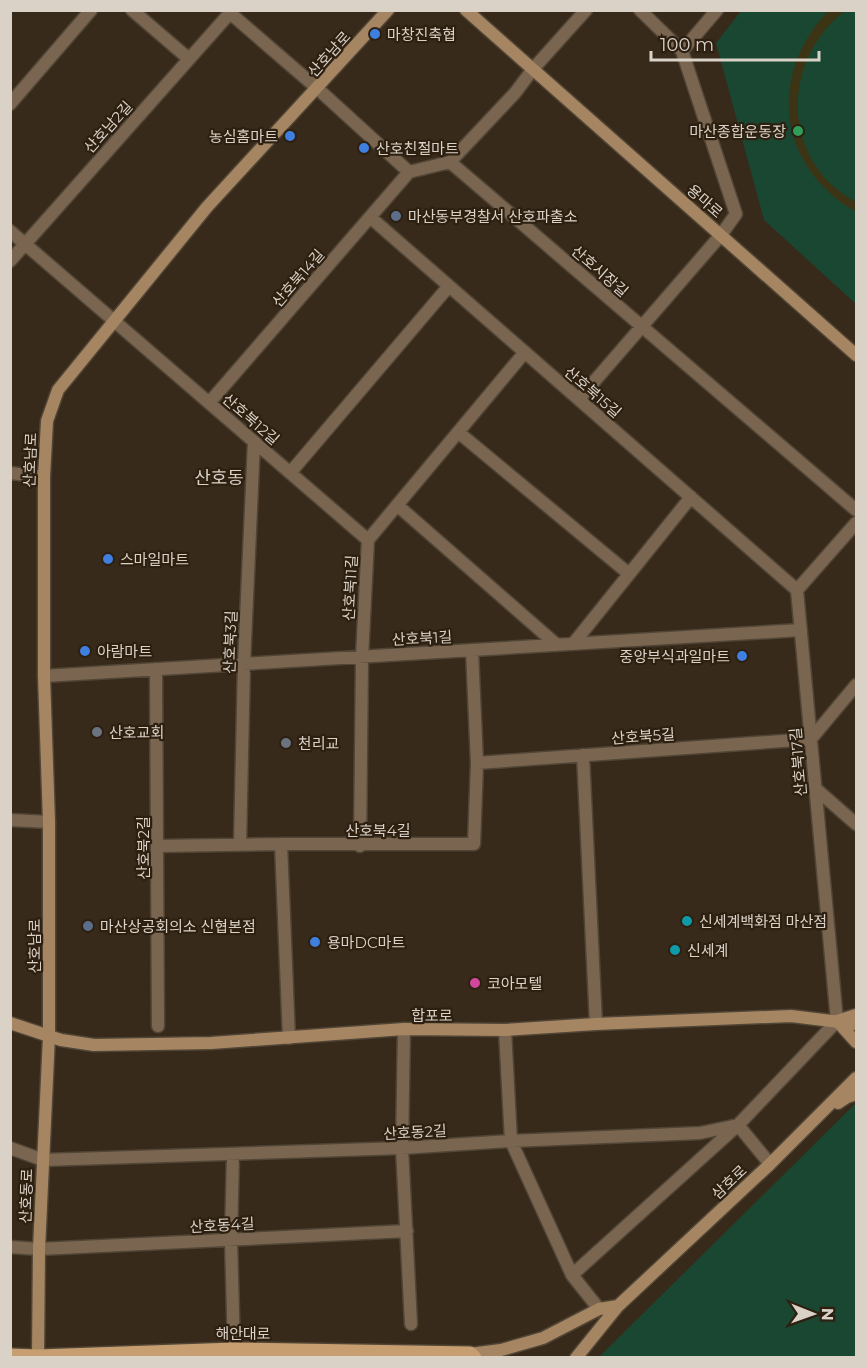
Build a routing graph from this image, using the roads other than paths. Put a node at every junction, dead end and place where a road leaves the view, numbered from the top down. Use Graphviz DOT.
graph roads {
  1 [pos="91,10"];
  2 [pos="132,10"];
  3 [pos="388,10"];
  4 [pos="466,10"];
  5 [pos="586,10"];
  6 [pos="640,10"];
  7 [pos="717,10"];
  8 [pos="230,12"];
  9 [pos="682,51"];
  10 [pos="189,59"];
  11 [pos="533,69"];
  12 [pos="318,89"];
  13 [pos="10,104"];
  14 [pos="450,162"];
  15 [pos="409,172"];
  16 [pos="370,217"];
  17 [pos="10,231"];
  18 [pos="721,235"];
  19 [pos="25,244"];
  20 [pos="10,261"];
  21 [pos="449,286"];
  22 [pos="114,321"];
  23 [pos="641,326"];
  24 [pos="525,352"];
  25 [pos="856,355"];
  26 [pos="579,399"];
  27 [pos="209,403"];
  28 [pos="458,432"];
  29 [pos="254,442"];
  30 [pos="10,473"];
  31 [pos="290,473"];
  32 [pos="44,477"];
  33 [pos="691,497"];
  34 [pos="397,505"];
  35 [pos="856,510"];
  36 [pos="856,523"];
  37 [pos="368,540"];
  38 [pos="628,573"];
  39 [pos="798,591"];
  40 [pos="801,630"];
  41 [pos="573,644"];
  42 [pos="556,645"];
  43 [pos="472,650"];
  44 [pos="362,657"];
  45 [pos="244,664"];
  46 [pos="156,669"];
  47 [pos="44,676"];
  48 [pos="856,688"];
  49 [pos="811,739"];
  50 [pos="583,755"];
  51 [pos="477,763"];
  52 [pos="816,789"];
  53 [pos="10,820"];
  54 [pos="49,822"];
  55 [pos="856,824"];
  56 [pos="240,844"];
  57 [pos="281,844"];
  58 [pos="159,846"];
  59 [pos="360,846"];
  60 [pos="856,1015"];
  61 [pos="837,1021"];
  62 [pos="10,1023"];
  63 [pos="596,1024"];
  64 [pos="856,1024"];
  65 [pos="158,1026"];
  66 [pos="404,1029"];
  67 [pos="505,1030"];
  68 [pos="49,1036"];
  69 [pos="289,1038"];
  70 [pos="856,1042"];
  71 [pos="856,1078"];
  72 [pos="856,1094"];
  73 [pos="815,1119"];
  74 [pos="738,1125"];
  75 [pos="511,1141"];
  76 [pos="10,1148"];
  77 [pos="402,1148"];
  78 [pos="233,1154"];
  79 [pos="43,1160"];
  80 [pos="770,1164"];
  81 [pos="406,1232"];
  82 [pos="231,1240"];
  83 [pos="10,1247"];
  84 [pos="39,1249"];
  85 [pos="572,1275"];
  86 [pos="618,1306"];
  87 [pos="599,1309"];
  88 [pos="411,1324"];
  89 [pos="234,1350"];
  90 [pos="10,1356"];
  91 [pos="472,1356"];
  92 [pos="38,1357"];
  93 [pos="576,1358"];
  1 -- 13 [label="street"];
  2 -- 10 [label="street"];
  3 -- 12 [label="main road, 산호남로"];
  4 -- 11 [label="main road, 용마로"];
  5 -- 11 [label="street"];
  6 -- 9 [label="street"];
  7 -- 9 [label="street"];
  8 -- 10 [label="street, 산호남2길"];
  8 -- 12 [label="street, 산호남2길"];
  9 -- 18 [label="street"];
  10 -- 19 [label="street, 산호남2길"];
  11 -- 14 [label="street"];
  11 -- 18 [label="main road, 용마로"];
  12 -- 15 [label="street"];
  12 -- 22 [label="main road, 산호남로"];
  14 -- 15 [label="street"];
  14 -- 23 [label="street, 산호시장길"];
  15 -- 16 [label="street, 산호북14길"];
  16 -- 21 [label="street, 산호북15길"];
  16 -- 27 [label="street, 산호북14길"];
  17 -- 19 [label="street, 산호북12길"];
  18 -- 23 [label="street"];
  18 -- 25 [label="main road, 용마로"];
  19 -- 20 [label="street, 산호남2길"];
  19 -- 22 [label="street, 산호북12길"];
  21 -- 24 [label="street, 산호북15길"];
  21 -- 31 [label="street"];
  22 -- 27 [label="street, 산호북12길"];
  22 -- 32 [label="main road, 산호남로"];
  23 -- 26 [label="street"];
  23 -- 35 [label="street, 산호시장길"];
  24 -- 26 [label="street, 산호북15길"];
  24 -- 28 [label="street, 산호북11길"];
  26 -- 33 [label="street, 산호북15길"];
  27 -- 29 [label="street, 산호북12길"];
  28 -- 34 [label="street, 산호북11길"];
  28 -- 38 [label="street"];
  29 -- 31 [label="street, 산호북12길"];
  29 -- 45 [label="street, 산호북3길"];
  30 -- 32 [label="street"];
  31 -- 37 [label="street, 산호북12길"];
  32 -- 47 [label="main road, 산호남로"];
  33 -- 38 [label="street"];
  33 -- 39 [label="street, 산호북15길"];
  34 -- 37 [label="street, 산호북11길"];
  34 -- 42 [label="street"];
  36 -- 39 [label="street"];
  37 -- 44 [label="street, 산호북11길"];
  38 -- 41 [label="street"];
  39 -- 40 [label="street, 산호북17길"];
  40 -- 41 [label="street, 산호북1길"];
  40 -- 49 [label="street, 산호북17길"];
  41 -- 42 [label="street, 산호북1길"];
  42 -- 43 [label="street, 산호북1길"];
  43 -- 44 [label="street, 산호북1길"];
  43 -- 51 [label="street, 산호북4길"];
  44 -- 45 [label="street, 산호북1길"];
  44 -- 59 [label="street, 산호북11길"];
  45 -- 46 [label="street, 산호북1길"];
  45 -- 56 [label="street, 산호북3길"];
  46 -- 47 [label="street, 산호북1길"];
  46 -- 58 [label="street, 산호북2길"];
  47 -- 54 [label="main road, 산호남로"];
  48 -- 49 [label="street"];
  49 -- 50 [label="street, 산호북5길"];
  49 -- 52 [label="street, 산호북17길"];
  50 -- 51 [label="street, 산호북5길"];
  50 -- 63 [label="street"];
  51 -- 59 [label="street, 산호북4길"];
  52 -- 55 [label="street"];
  52 -- 61 [label="street, 산호북17길"];
  53 -- 54 [label="street"];
  54 -- 68 [label="main road, 산호남로"];
  56 -- 57 [label="street, 산호북4길"];
  56 -- 58 [label="street, 산호북4길"];
  57 -- 59 [label="street, 산호북4길"];
  57 -- 69 [label="street"];
  58 -- 65 [label="street, 산호북2길"];
  60 -- 61 [label="main road"];
  61 -- 63 [label="main road, 합포로"];
  61 -- 64 [label="main road, 합포로"];
  61 -- 70 [label="main road"];
  61 -- 74 [label="street"];
  62 -- 68 [label="main road, 합포로"];
  63 -- 67 [label="main road, 합포로"];
  66 -- 67 [label="main road, 합포로"];
  66 -- 69 [label="main road, 합포로"];
  66 -- 77 [label="street"];
  67 -- 75 [label="street"];
  68 -- 69 [label="main road, 합포로"];
  68 -- 79 [label="main road, 산호동로"];
  71 -- 73 [label="main road, 삼호로"];
  72 -- 73 [label="main road"];
  73 -- 80 [label="main road, 삼호로"];
  74 -- 75 [label="street, 산호동2길"];
  74 -- 80 [label="street"];
  74 -- 85 [label="street"];
  75 -- 77 [label="street, 산호동2길"];
  75 -- 85 [label="street"];
  76 -- 79 [label="street"];
  77 -- 78 [label="street, 산호동2길"];
  77 -- 81 [label="street"];
  78 -- 79 [label="street, 산호동2길"];
  78 -- 82 [label="street"];
  79 -- 84 [label="main road, 산호동로"];
  80 -- 86 [label="main road, 삼호로"];
  81 -- 82 [label="street, 산호동4길"];
  81 -- 88 [label="street"];
  82 -- 84 [label="street, 산호동4길"];
  82 -- 89 [label="street"];
  83 -- 84 [label="street, 산호동4길"];
  84 -- 92 [label="main road, 산호동로"];
  85 -- 87 [label="street"];
  86 -- 87 [label="main road"];
  86 -- 93 [label="main road, 삼호로"];
  87 -- 91 [label="main road"];
  89 -- 91 [label="main road, 해안대로"];
  89 -- 92 [label="main road, 해안대로"];
  90 -- 92 [label="main road, 해안대로"];
}
